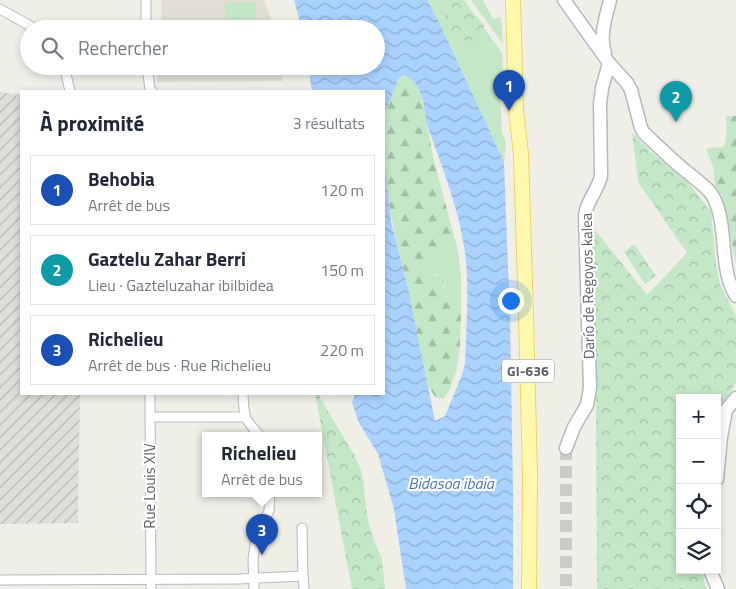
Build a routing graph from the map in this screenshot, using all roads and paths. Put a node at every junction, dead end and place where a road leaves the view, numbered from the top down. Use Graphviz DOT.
graph roads {
  1 [pos="146,0"];
  2 [pos="512,0"];
  3 [pos="519,0"];
  4 [pos="564,0"];
  5 [pos="610,0"];
  6 [pos="0,9"];
  7 [pos="20,20"];
  8 [pos="146,20"];
  9 [pos="609,63"];
  10 [pos="66,75"];
  11 [pos="148,75"];
  12 [pos="70,90"];
  13 [pos="150,90"];
  14 [pos="521,154"];
  15 [pos="736,296"];
  16 [pos="150,395"];
  17 [pos="243,395"];
  18 [pos="736,398"];
  19 [pos="150,417"];
  20 [pos="244,417"];
  21 [pos="256,432"];
  22 [pos="721,439"];
  23 [pos="566,448"];
  24 [pos="270,497"];
  25 [pos="302,528"];
  26 [pos="712,574"];
  27 [pos="303,576"];
  28 [pos="151,579"];
  29 [pos="253,579"];
  30 [pos="0,580"];
  31 [pos="151,589"];
  32 [pos="254,589"];
  33 [pos="304,589"];
  34 [pos="529,589"];
  35 [pos="718,589"];
  1 -- 8 [label="street"];
  2 -- 14 [label="main road, GI-636"];
  3 -- 14 [label="main road, GI-636"];
  4 -- 9 [label="street"];
  5 -- 9 [label="street"];
  6 -- 7 [label="street"];
  9 -- 15 [label="street"];
  9 -- 23 [label="street, Darío de Regoyos kalea"];
  10 -- 12 [label="street"];
  11 -- 13 [label="street"];
  14 -- 34 [label="main road, GI-636"];
  16 -- 19 [label="street, Rue Louis XIV"];
  17 -- 20 [label="street"];
  18 -- 22 [label="street"];
  19 -- 20 [label="street"];
  19 -- 28 [label="street, Rue Louis XIV"];
  20 -- 21 [label="street"];
  24 -- 29 [label="street"];
  25 -- 27 [label="street"];
  26 -- 35 [label="street"];
  27 -- 29 [label="street"];
  27 -- 33 [label="street"];
  28 -- 29 [label="street"];
  28 -- 30 [label="street"];
  28 -- 31 [label="street, Rue Louis XIV"];
  29 -- 32 [label="street"];
}
